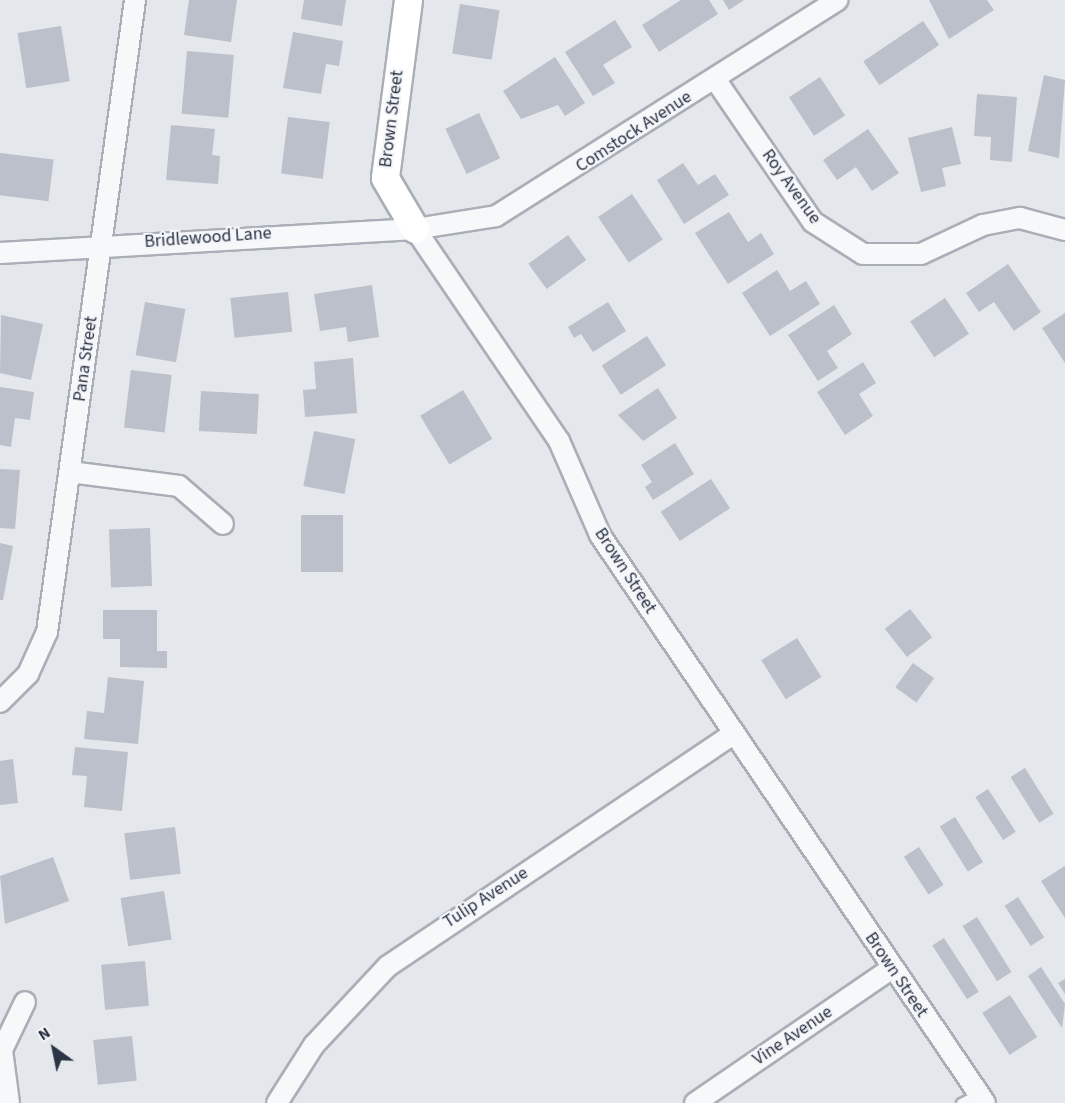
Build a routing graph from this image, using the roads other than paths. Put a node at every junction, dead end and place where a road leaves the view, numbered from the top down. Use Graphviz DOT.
graph roads {
  1 [pos="135,0"];
  2 [pos="408,0"];
  3 [pos="838,0"];
  4 [pos="715,79"];
  5 [pos="416,229"];
  6 [pos="1065,230"];
  7 [pos="103,245"];
  8 [pos="0,253"];
  9 [pos="70,472"];
  10 [pos="224,524"];
  11 [pos="0,702"];
  12 [pos="733,734"];
  13 [pos="891,969"];
  14 [pos="25,1002"];
  15 [pos="975,1100"];
  16 [pos="9,1103"];
  17 [pos="277,1103"];
  18 [pos="695,1103"];
  1 -- 7 [label="street, Pana Street"];
  2 -- 5 [label="street, Brown Street"];
  3 -- 4 [label="street, Comstock Avenue"];
  4 -- 5 [label="street, Comstock Avenue"];
  4 -- 6 [label="street, Roy Avenue"];
  5 -- 7 [label="street, Bridlewood Lane"];
  5 -- 12 [label="street, Brown Street"];
  7 -- 8 [label="street, Bridlewood Lane"];
  7 -- 9 [label="street, Pana Street"];
  9 -- 10 [label="street"];
  9 -- 11 [label="street, Pana Street"];
  12 -- 13 [label="street, Brown Street"];
  12 -- 17 [label="street, Tulip Avenue"];
  13 -- 15 [label="street, Brown Street"];
  13 -- 18 [label="street, Vine Avenue"];
  14 -- 16 [label="street"];
}
